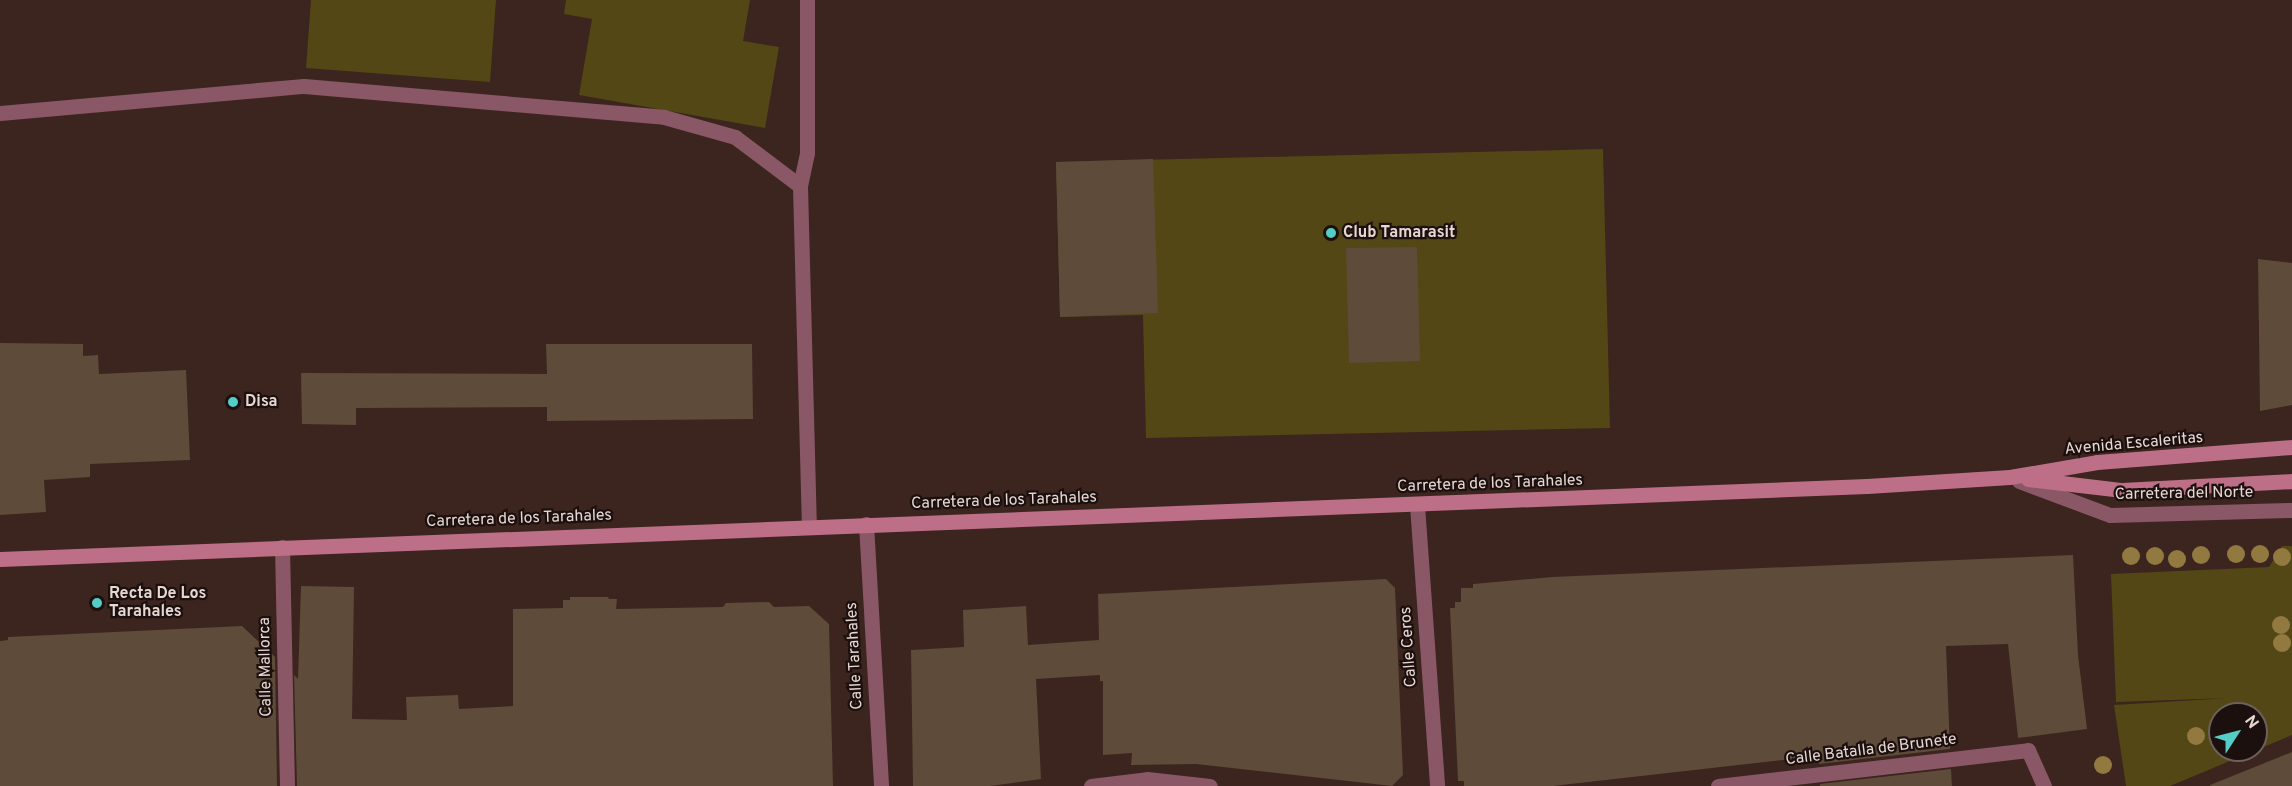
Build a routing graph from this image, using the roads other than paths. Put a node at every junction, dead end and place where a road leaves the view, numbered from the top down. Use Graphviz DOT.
graph roads {
  1 [pos="807,0"];
  2 [pos="0,113"];
  3 [pos="800,186"];
  4 [pos="2292,447"];
  5 [pos="2292,454"];
  6 [pos="2218,455"];
  7 [pos="2010,477"];
  8 [pos="2292,481"];
  9 [pos="1417,505"];
  10 [pos="2292,510"];
  11 [pos="866,524"];
  12 [pos="808,526"];
  13 [pos="282,547"];
  14 [pos="0,559"];
  15 [pos="287,786"];
  16 [pos="881,786"];
  17 [pos="1091,786"];
  18 [pos="1210,786"];
  19 [pos="1437,786"];
  20 [pos="1718,786"];
  21 [pos="2044,786"];
  1 -- 3 [label="street"];
  2 -- 3 [label="street"];
  3 -- 12 [label="street"];
  4 -- 6 [label="street, Avenida Escaleritas"];
  5 -- 6 [label="street"];
  6 -- 7 [label="street, Avenida Escaleritas"];
  7 -- 8 [label="street, Avenida Escaleritas"];
  7 -- 9 [label="street, Carretera de los Tarahales"];
  7 -- 10 [label="street, Carretera del Norte"];
  9 -- 11 [label="street, Carretera de los Tarahales"];
  9 -- 19 [label="street, Calle Ceros"];
  11 -- 12 [label="street, Carretera de los Tarahales"];
  11 -- 16 [label="street, Calle Tarahales"];
  12 -- 13 [label="street, Carretera de los Tarahales"];
  13 -- 14 [label="street, Carretera de los Tarahales"];
  13 -- 15 [label="street, Calle Mallorca"];
  17 -- 18 [label="street"];
  20 -- 21 [label="street, Calle Batalla de Brunete"];
}
